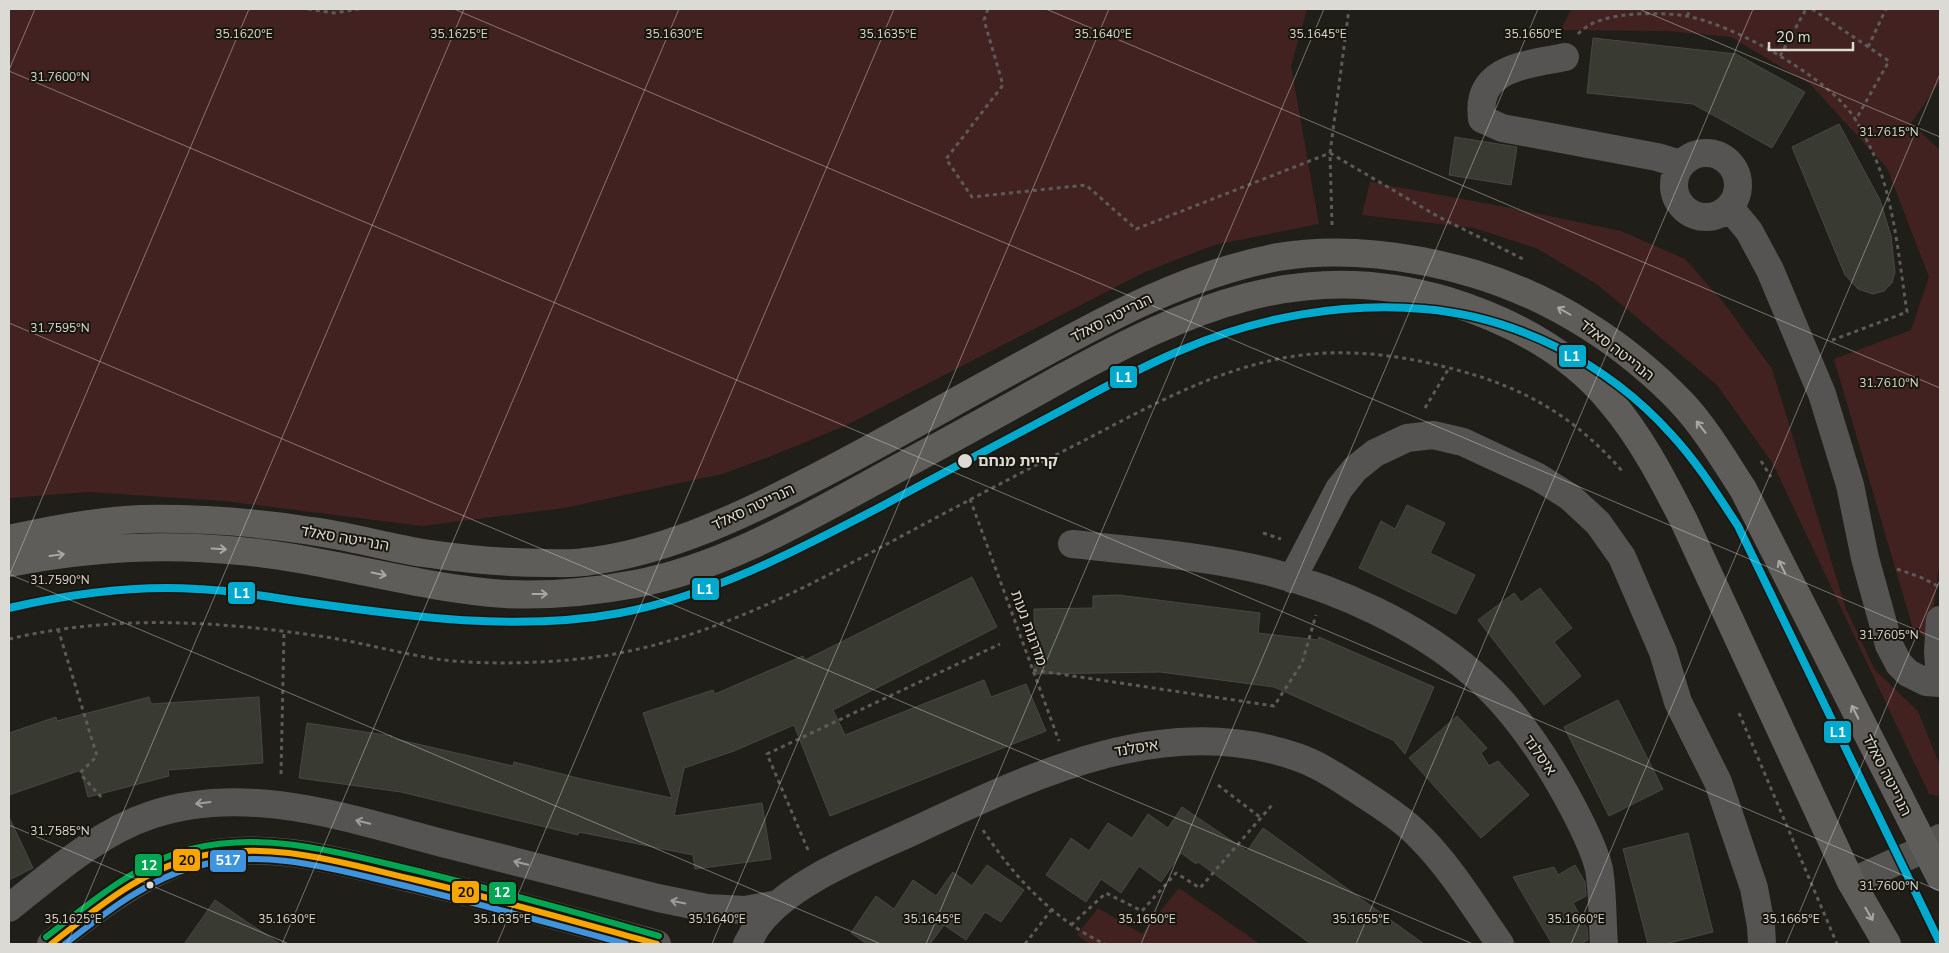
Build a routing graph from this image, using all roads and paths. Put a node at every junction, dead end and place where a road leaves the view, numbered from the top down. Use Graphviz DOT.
graph roads {
  1 [pos="308,9"];
  2 [pos="359,9"];
  3 [pos="988,9"];
  4 [pos="1349,9"];
  5 [pos="1691,9"];
  6 [pos="1806,9"];
  7 [pos="1812,9"];
  8 [pos="1886,9"];
  9 [pos="1687,16"];
  10 [pos="1868,47"];
  11 [pos="1780,56"];
  12 [pos="1565,57"];
  13 [pos="1855,122"];
  14 [pos="1330,154"];
  15 [pos="1680,164"];
  16 [pos="1730,208"];
  17 [pos="1332,253"];
  18 [pos="1804,351"];
  19 [pos="1449,368"];
  20 [pos="1407,438"];
  21 [pos="1628,478"];
  22 [pos="970,500"];
  23 [pos="9,539"];
  24 [pos="1072,544"];
  25 [pos="1865,558"];
  26 [pos="9,563"];
  27 [pos="1292,578"];
  28 [pos="1938,586"];
  29 [pos="1317,614"];
  30 [pos="1940,620"];
  31 [pos="58,629"];
  32 [pos="284,632"];
  33 [pos="9,639"];
  34 [pos="1000,644"];
  35 [pos="1033,670"];
  36 [pos="1940,682"];
  37 [pos="1739,712"];
  38 [pos="1067,765"];
  39 [pos="281,774"];
  40 [pos="1218,785"];
  41 [pos="103,799"];
  42 [pos="1272,805"];
  43 [pos="967,806"];
  44 [pos="1261,818"];
  45 [pos="1932,844"];
  46 [pos="819,877"];
  47 [pos="1940,877"];
  48 [pos="1851,882"];
  49 [pos="778,904"];
  50 [pos="9,908"];
  51 [pos="1052,909"];
  52 [pos="1071,925"];
  53 [pos="51,944"];
  54 [pos="657,944"];
  55 [pos="747,944"];
  56 [pos="1025,944"];
  57 [pos="1105,944"];
  58 [pos="1500,944"];
  59 [pos="1604,944"];
  60 [pos="1762,944"];
  61 [pos="1837,944"];
  62 [pos="1887,944"];
  1 -- 2 [label="path"];
  3 -- 14 [label="path"];
  4 -- 14 [label="path"];
  5 -- 9 [label="path"];
  6 -- 11 [label="path"];
  7 -- 10 [label="path"];
  8 -- 10 [label="path"];
  9 -- 11 [label="path"];
  9 -- 12 [label="path"];
  10 -- 13 [label="path"];
  11 -- 13 [label="path"];
  12 -- 15 [label="street"];
  13 -- 18 [label="path"];
  14 -- 17 [label="path"];
  15 -- 16 [label="street"];
  15 -- 16 [label="street"];
  16 -- 18 [label="street"];
  17 -- 23 [label="main road, הנרייטה סאלד"];
  45 -- 17 [label="main road, הנרייטה סאלד, one-way"];
  18 -- 25 [label="street"];
  19 -- 20 [label="path"];
  19 -- 21 [label="path"];
  19 -- 22 [label="path"];
  20 -- 27 [label="street"];
  20 -- 60 [label="street"];
  22 -- 32 [label="path"];
  22 -- 35 [label="path, מדרגות נעות"];
  24 -- 27 [label="street, איסלנד"];
  25 -- 28 [label="path"];
  25 -- 36 [label="street"];
  26 -- 48 [label="main road, הנרייטה סאלד, one-way"];
  27 -- 59 [label="street, איסלנד"];
  29 -- 35 [label="path"];
  30 -- 36 [label="street"];
  31 -- 32 [label="path"];
  31 -- 33 [label="path"];
  31 -- 41 [label="path"];
  32 -- 39 [label="path"];
  34 -- 46 [label="path"];
  35 -- 38 [label="path, מדרגות נעות"];
  37 -- 61 [label="path"];
  38 -- 43 [label="street, איסלנד"];
  38 -- 58 [label="street, איסלנד"];
  40 -- 44 [label="path"];
  42 -- 44 [label="path"];
  43 -- 46 [label="street, איסלנד"];
  43 -- 51 [label="path"];
  44 -- 52 [label="path"];
  45 -- 47 [label="main road, הנרייטה סאלד"];
  45 -- 48 [label="street"];
  46 -- 49 [label="street, איסלנד"];
  48 -- 62 [label="main road, הנרייטה סאלד, one-way"];
  49 -- 50 [label="street, one-way"];
  49 -- 55 [label="street, איסלנד"];
  51 -- 52 [label="path"];
  51 -- 56 [label="path"];
  52 -- 57 [label="path"];
  53 -- 54 [label="street"];
}
